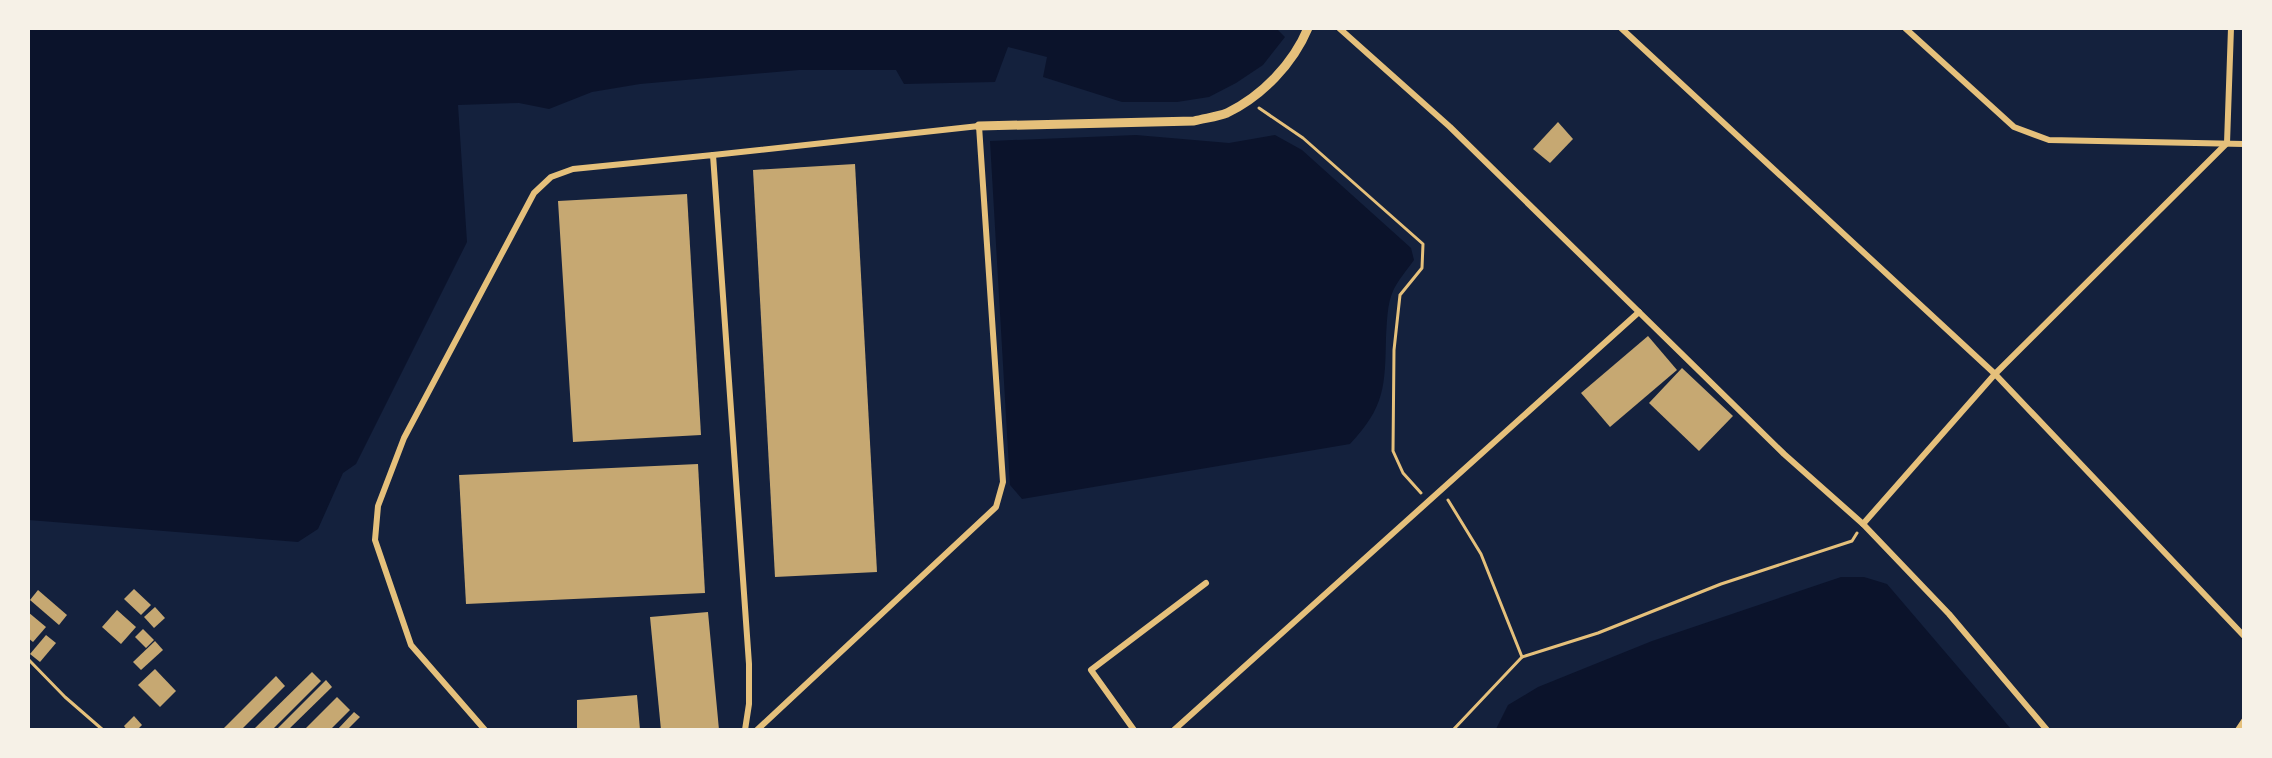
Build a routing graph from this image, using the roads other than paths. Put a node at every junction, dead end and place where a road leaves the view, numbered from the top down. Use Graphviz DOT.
graph roads {
  1 [pos="1308,28"];
  2 [pos="1339,28"];
  3 [pos="1621,28"];
  4 [pos="1905,28"];
  5 [pos="2231,28"];
  6 [pos="979,126"];
  7 [pos="2227,143"];
  8 [pos="2244,144"];
  9 [pos="713,155"];
  10 [pos="1639,312"];
  11 [pos="1995,374"];
  12 [pos="1863,524"];
  13 [pos="1206,583"];
  14 [pos="2244,636"];
  15 [pos="2244,720"];
  16 [pos="484,729"];
  17 [pos="745,729"];
  18 [pos="757,729"];
  19 [pos="1134,729"];
  20 [pos="1174,729"];
  21 [pos="2047,729"];
  22 [pos="2238,729"];
  1 -- 6 [label="street"];
  2 -- 10 [label="street"];
  3 -- 11 [label="street"];
  4 -- 7 [label="street"];
  5 -- 7 [label="street"];
  6 -- 9 [label="street"];
  6 -- 18 [label="street"];
  7 -- 8 [label="street"];
  7 -- 11 [label="street"];
  9 -- 16 [label="street"];
  9 -- 17 [label="street"];
  10 -- 12 [label="street"];
  10 -- 20 [label="street"];
  11 -- 12 [label="street"];
  11 -- 14 [label="street"];
  12 -- 21 [label="street"];
  13 -- 19 [label="street"];
  15 -- 22 [label="street"];
}
